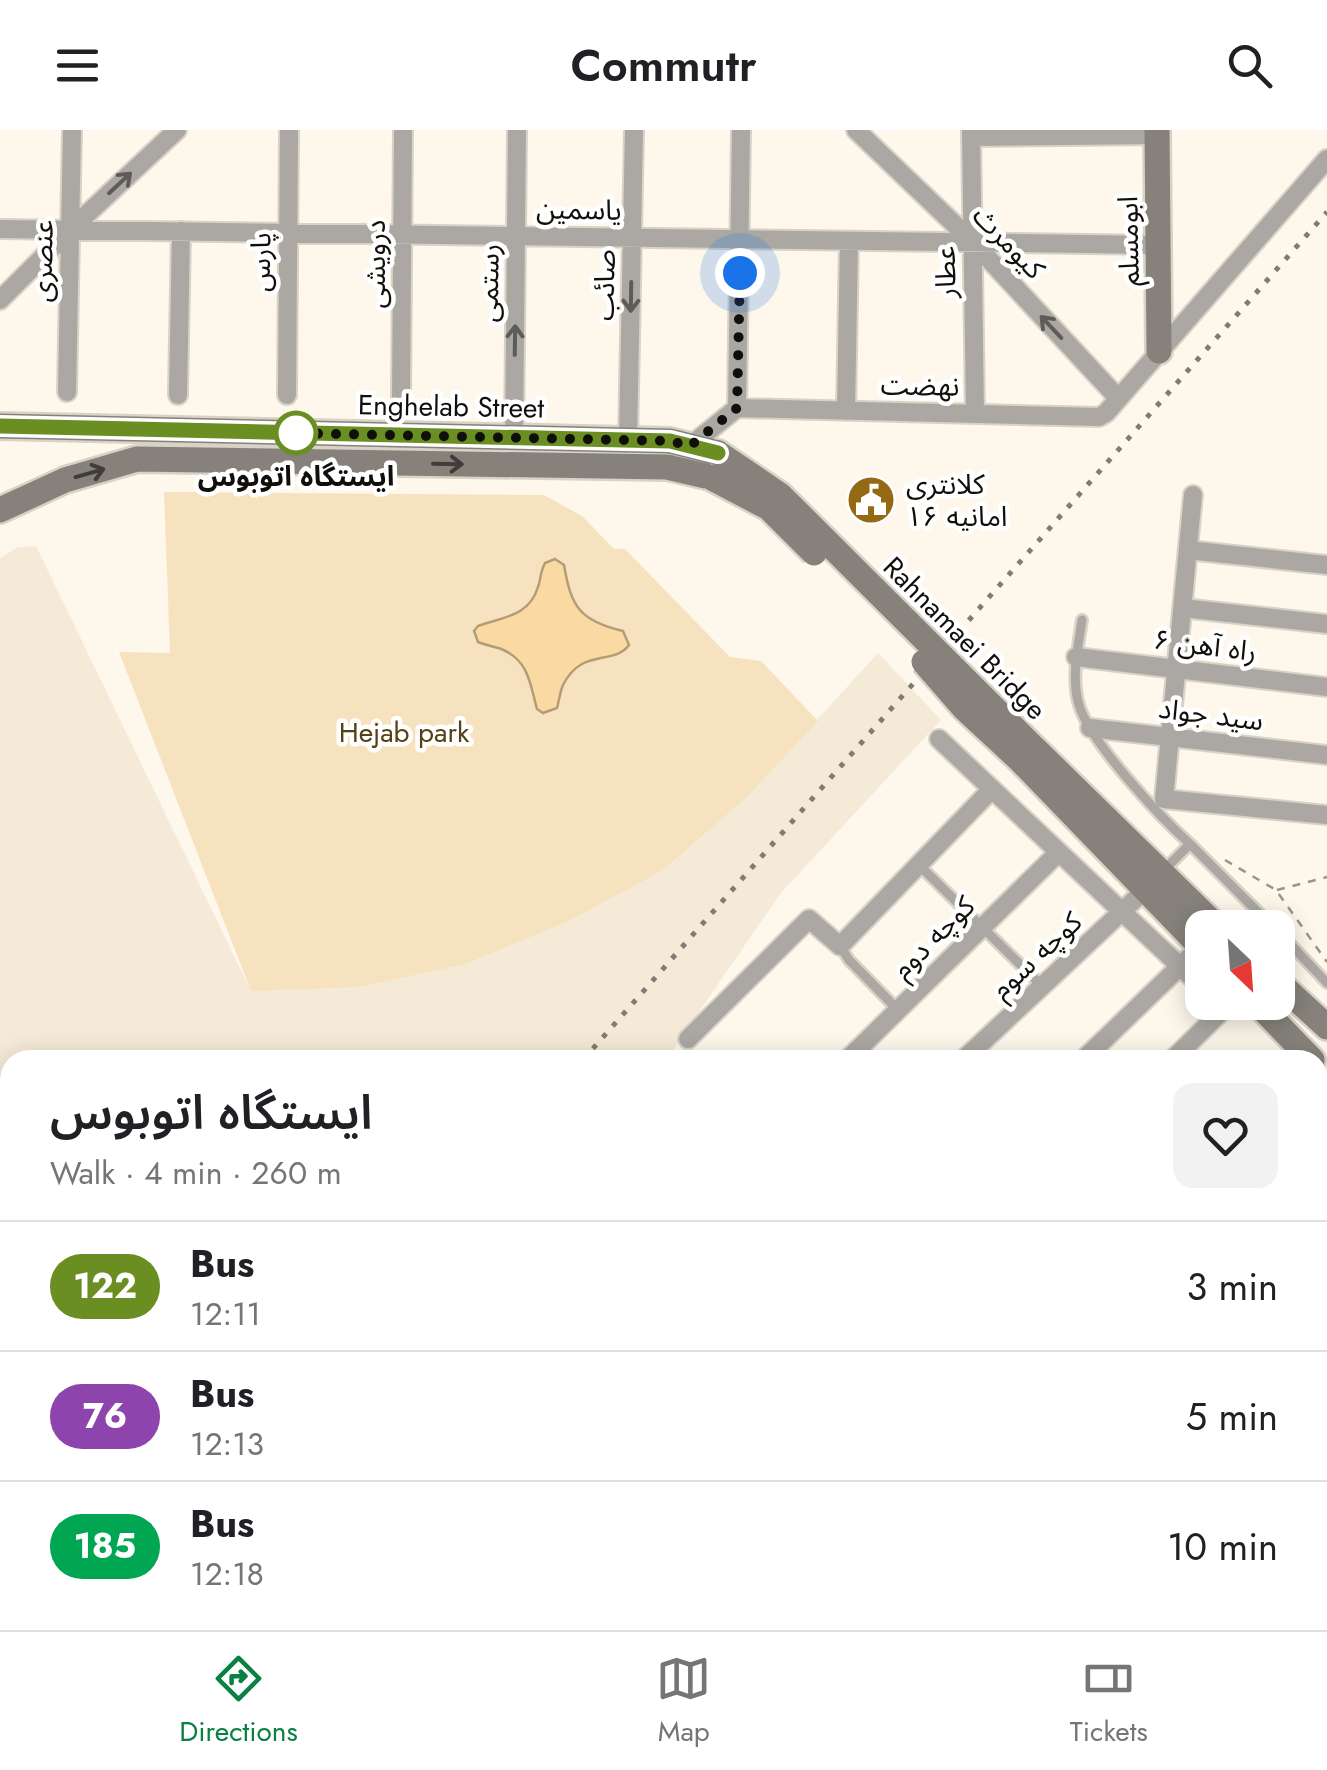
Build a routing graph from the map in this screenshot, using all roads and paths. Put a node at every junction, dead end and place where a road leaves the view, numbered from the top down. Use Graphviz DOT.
graph roads {
  1 [pos="72,130"];
  2 [pos="177,130"];
  3 [pos="289,130"];
  4 [pos="403,130"];
  5 [pos="517,130"];
  6 [pos="634,130"];
  7 [pos="741,130"];
  8 [pos="856,130"];
  9 [pos="1157,132"];
  10 [pos="972,134"];
  11 [pos="1327,159"];
  12 [pos="0,229"];
  13 [pos="70,230"];
  14 [pos="181,231"];
  15 [pos="288,233"];
  16 [pos="402,234"];
  17 [pos="516,236"];
  18 [pos="632,238"];
  19 [pos="741,239"];
  20 [pos="849,240"];
  21 [pos="972,242"];
  22 [pos="1158,245"];
  23 [pos="0,300"];
  24 [pos="1159,351"];
  25 [pos="66,392"];
  26 [pos="178,395"];
  27 [pos="287,395"];
  28 [pos="401,398"];
  29 [pos="1118,398"];
  30 [pos="737,408"];
  31 [pos="846,410"];
  32 [pos="975,413"];
  33 [pos="0,426"];
  34 [pos="514,438"];
  35 [pos="628,440"];
  36 [pos="690,446"];
  37 [pos="714,465"];
  38 [pos="0,484"];
  39 [pos="0,493"];
  40 [pos="1194,496"];
  41 [pos="0,510"];
  42 [pos="1188,550"];
  43 [pos="1327,565"];
  44 [pos="1182,608"];
  45 [pos="1082,620"];
  46 [pos="1327,624"];
  47 [pos="1076,657"];
  48 [pos="1176,669"];
  49 [pos="1327,688"];
  50 [pos="1090,728"];
  51 [pos="1170,737"];
  52 [pos="938,740"];
  53 [pos="1327,755"];
  54 [pos="992,789"];
  55 [pos="1327,816"];
  56 [pos="1190,844"];
  57 [pos="1057,854"];
  58 [pos="1208,861"];
  59 [pos="917,863"];
  60 [pos="1327,877"];
  61 [pos="1154,881"];
  62 [pos="1276,890"];
  63 [pos="1257,910"];
  64 [pos="1121,914"];
  65 [pos="1185,916"];
  66 [pos="982,927"];
  67 [pos="840,946"];
  68 [pos="1295,949"];
  69 [pos="1327,962"];
  70 [pos="1185,963"];
  71 [pos="1181,967"];
  72 [pos="1185,971"];
  73 [pos="1327,982"];
  74 [pos="1042,986"];
  75 [pos="1295,997"];
  76 [pos="898,1010"];
  77 [pos="1211,1020"];
  78 [pos="1272,1020"];
  79 [pos="1327,1026"];
  80 [pos="688,1039"];
  81 [pos="857,1050"];
  82 [pos="988,1050"];
  83 [pos="1094,1050"];
  84 [pos="1182,1050"];
  85 [pos="1300,1050"];
  1 -- 13 [label="street, عنصری"];
  13 -- 2 [label="street, one-way"];
  3 -- 15 [label="street, پارس"];
  4 -- 16 [label="street, درویشی"];
  5 -- 17 [label="street, رستمی"];
  6 -- 18 [label="street, صائب"];
  7 -- 19 [label="street"];
  8 -- 21 [label="street, کیومرث"];
  9 -- 10 [label="street"];
  9 -- 22 [label="main road, ابومسلم"];
  10 -- 21 [label="street, عطار"];
  11 -- 24 [label="street"];
  12 -- 13 [label="street, یاسمین"];
  13 -- 14 [label="street, یاسمین"];
  13 -- 23 [label="street"];
  13 -- 25 [label="street, عنصری"];
  14 -- 15 [label="street, یاسمین"];
  14 -- 26 [label="street"];
  15 -- 16 [label="street, یاسمین"];
  15 -- 27 [label="street, پارس"];
  16 -- 17 [label="street, یاسمین"];
  16 -- 28 [label="street, درویشی"];
  17 -- 18 [label="street, یاسمین"];
  34 -- 17 [label="street, رستمی, one-way"];
  18 -- 19 [label="street, یاسمین"];
  18 -- 35 [label="street, صائب, one-way"];
  19 -- 20 [label="street, یاسمین"];
  19 -- 30 [label="street"];
  20 -- 21 [label="street, یاسمین"];
  20 -- 31 [label="street"];
  21 -- 22 [label="street, یاسمین"];
  29 -- 21 [label="street, کیومرث, one-way"];
  21 -- 32 [label="street, عطار"];
  22 -- 24 [label="main road, ابومسلم"];
  24 -- 29 [label="street"];
  29 -- 32 [label="street, نهضت"];
  30 -- 31 [label="street, نهضت"];
  30 -- 36 [label="street"];
  31 -- 32 [label="street, نهضت"];
  33 -- 34 [label="main road, Enghelab Street"];
  34 -- 35 [label="main road, Enghelab Street"];
  35 -- 36 [label="main road, Enghelab Street"];
  36 -- 37 [label="main road, Enghelab Street"];
  41 -- 37 [label="main road, Enghelab Street, one-way"];
  37 -- 61 [label="main road, Rahnamaei Bridge, bridge"];
  38 -- 39 [label="main road"];
  40 -- 42 [label="street"];
  42 -- 43 [label="street"];
  42 -- 44 [label="street"];
  44 -- 46 [label="street"];
  44 -- 48 [label="street"];
  45 -- 47 [label="lane"];
  47 -- 48 [label="street, راه آهن ۶"];
  47 -- 50 [label="lane"];
  48 -- 49 [label="street, راه آهن ۶"];
  48 -- 51 [label="street"];
  50 -- 51 [label="street, سید جواد"];
  50 -- 56 [label="lane"];
  51 -- 53 [label="street, سید جواد"];
  51 -- 55 [label="street"];
  52 -- 54 [label="street"];
  54 -- 57 [label="street"];
  54 -- 59 [label="street"];
  56 -- 58 [label="lane"];
  56 -- 61 [label="lane"];
  57 -- 64 [label="street"];
  57 -- 66 [label="street, کوچه دوم"];
  58 -- 62 [label="path"];
  58 -- 63 [label="lane"];
  59 -- 66 [label="lane"];
  59 -- 67 [label="street"];
  60 -- 62 [label="path"];
  61 -- 64 [label="street, کوچه سوم"];
  61 -- 65 [label="main road"];
  62 -- 69 [label="path"];
  64 -- 71 [label="street"];
  64 -- 74 [label="street, کوچه سوم"];
  66 -- 74 [label="lane"];
  66 -- 76 [label="street, کوچه دوم"];
  67 -- 76 [label="lane"];
  67 -- 80 [label="street"];
  68 -- 73 [label="lane"];
  70 -- 71 [label="street"];
  71 -- 72 [label="street"];
  71 -- 83 [label="street"];
  74 -- 82 [label="street, کوچه سوم"];
  75 -- 79 [label="main road"];
  76 -- 81 [label="street, کوچه دوم"];
  77 -- 84 [label="street"];
  78 -- 85 [label="main road"];
}
